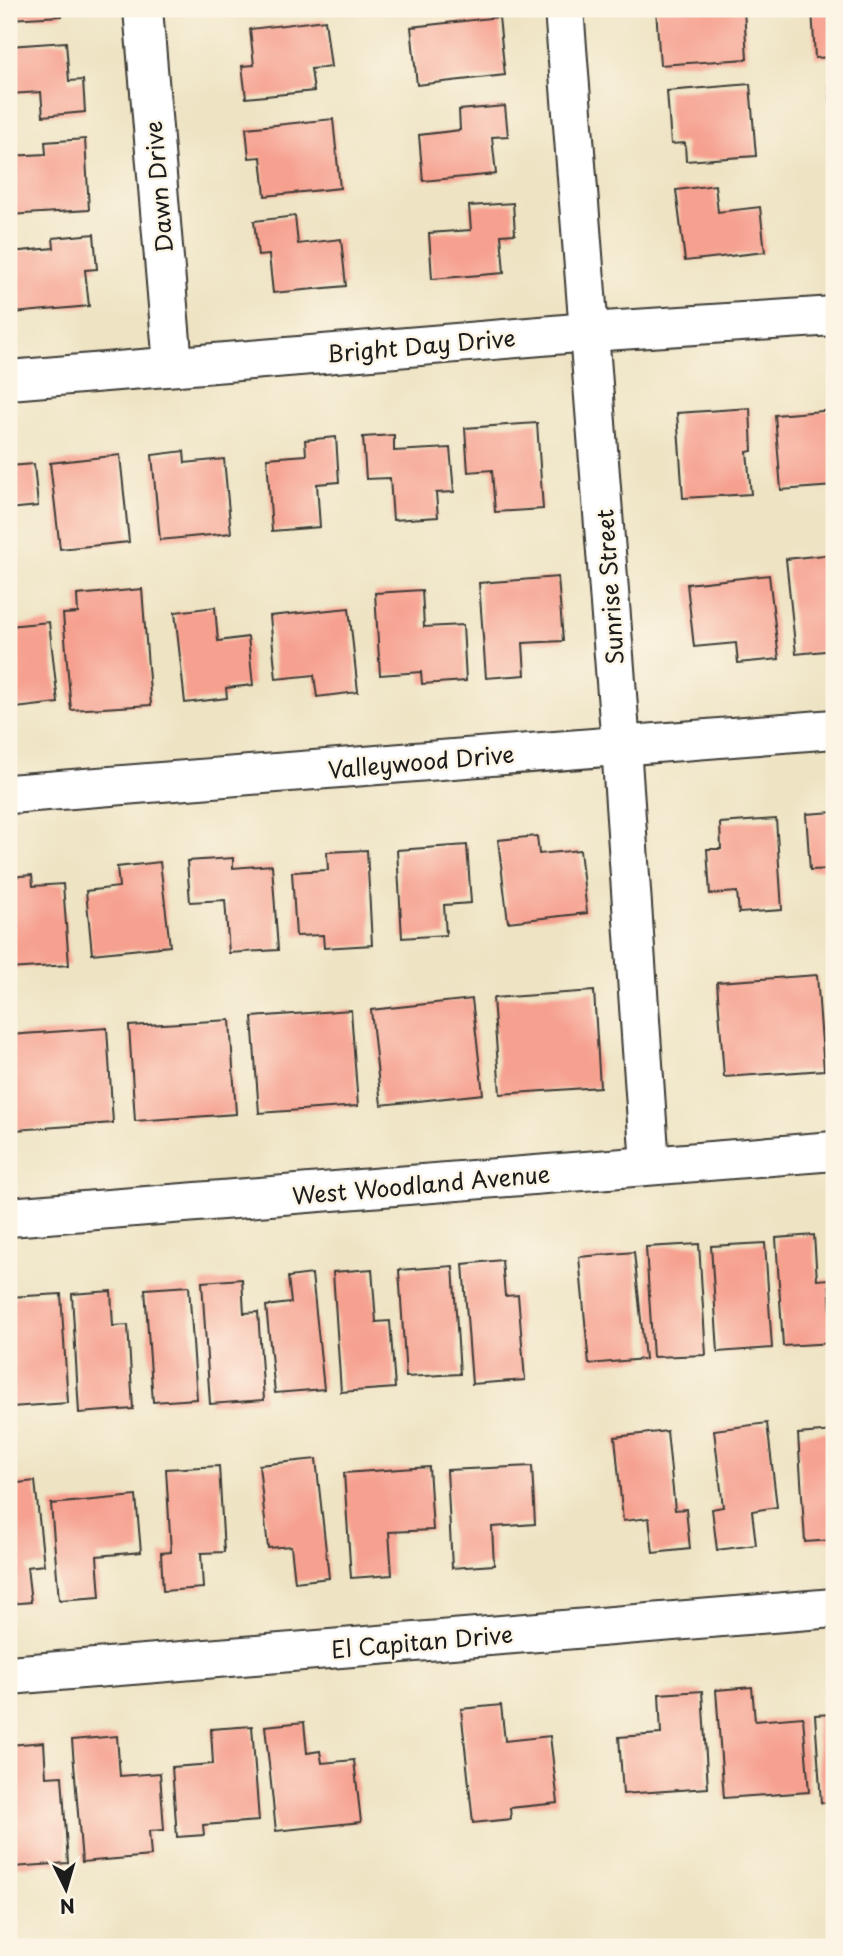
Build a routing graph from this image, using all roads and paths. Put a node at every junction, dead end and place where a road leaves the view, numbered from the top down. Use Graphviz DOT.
graph roads {
  1 [pos="143,9"];
  2 [pos="564,9"];
  3 [pos="834,316"];
  4 [pos="589,332"];
  5 [pos="173,365"];
  6 [pos="9,380"];
  7 [pos="834,729"];
  8 [pos="621,746"];
  9 [pos="9,794"];
  10 [pos="834,1151"];
  11 [pos="650,1165"];
  12 [pos="9,1217"];
  13 [pos="834,1608"];
  14 [pos="9,1675"];
  1 -- 5 [label="street, Dawn Drive"];
  2 -- 4 [label="street, Sunrise Street"];
  3 -- 4 [label="street, Bright Day Drive"];
  4 -- 5 [label="street, Bright Day Drive"];
  4 -- 8 [label="street, Sunrise Street"];
  5 -- 6 [label="street, Bright Day Drive"];
  7 -- 8 [label="street, Valleywood Drive"];
  8 -- 9 [label="street, Valleywood Drive"];
  8 -- 11 [label="street, Sunrise Street"];
  10 -- 11 [label="street, West Woodland Avenue"];
  11 -- 12 [label="street, West Woodland Avenue"];
  13 -- 14 [label="street, El Capitan Drive"];
}
